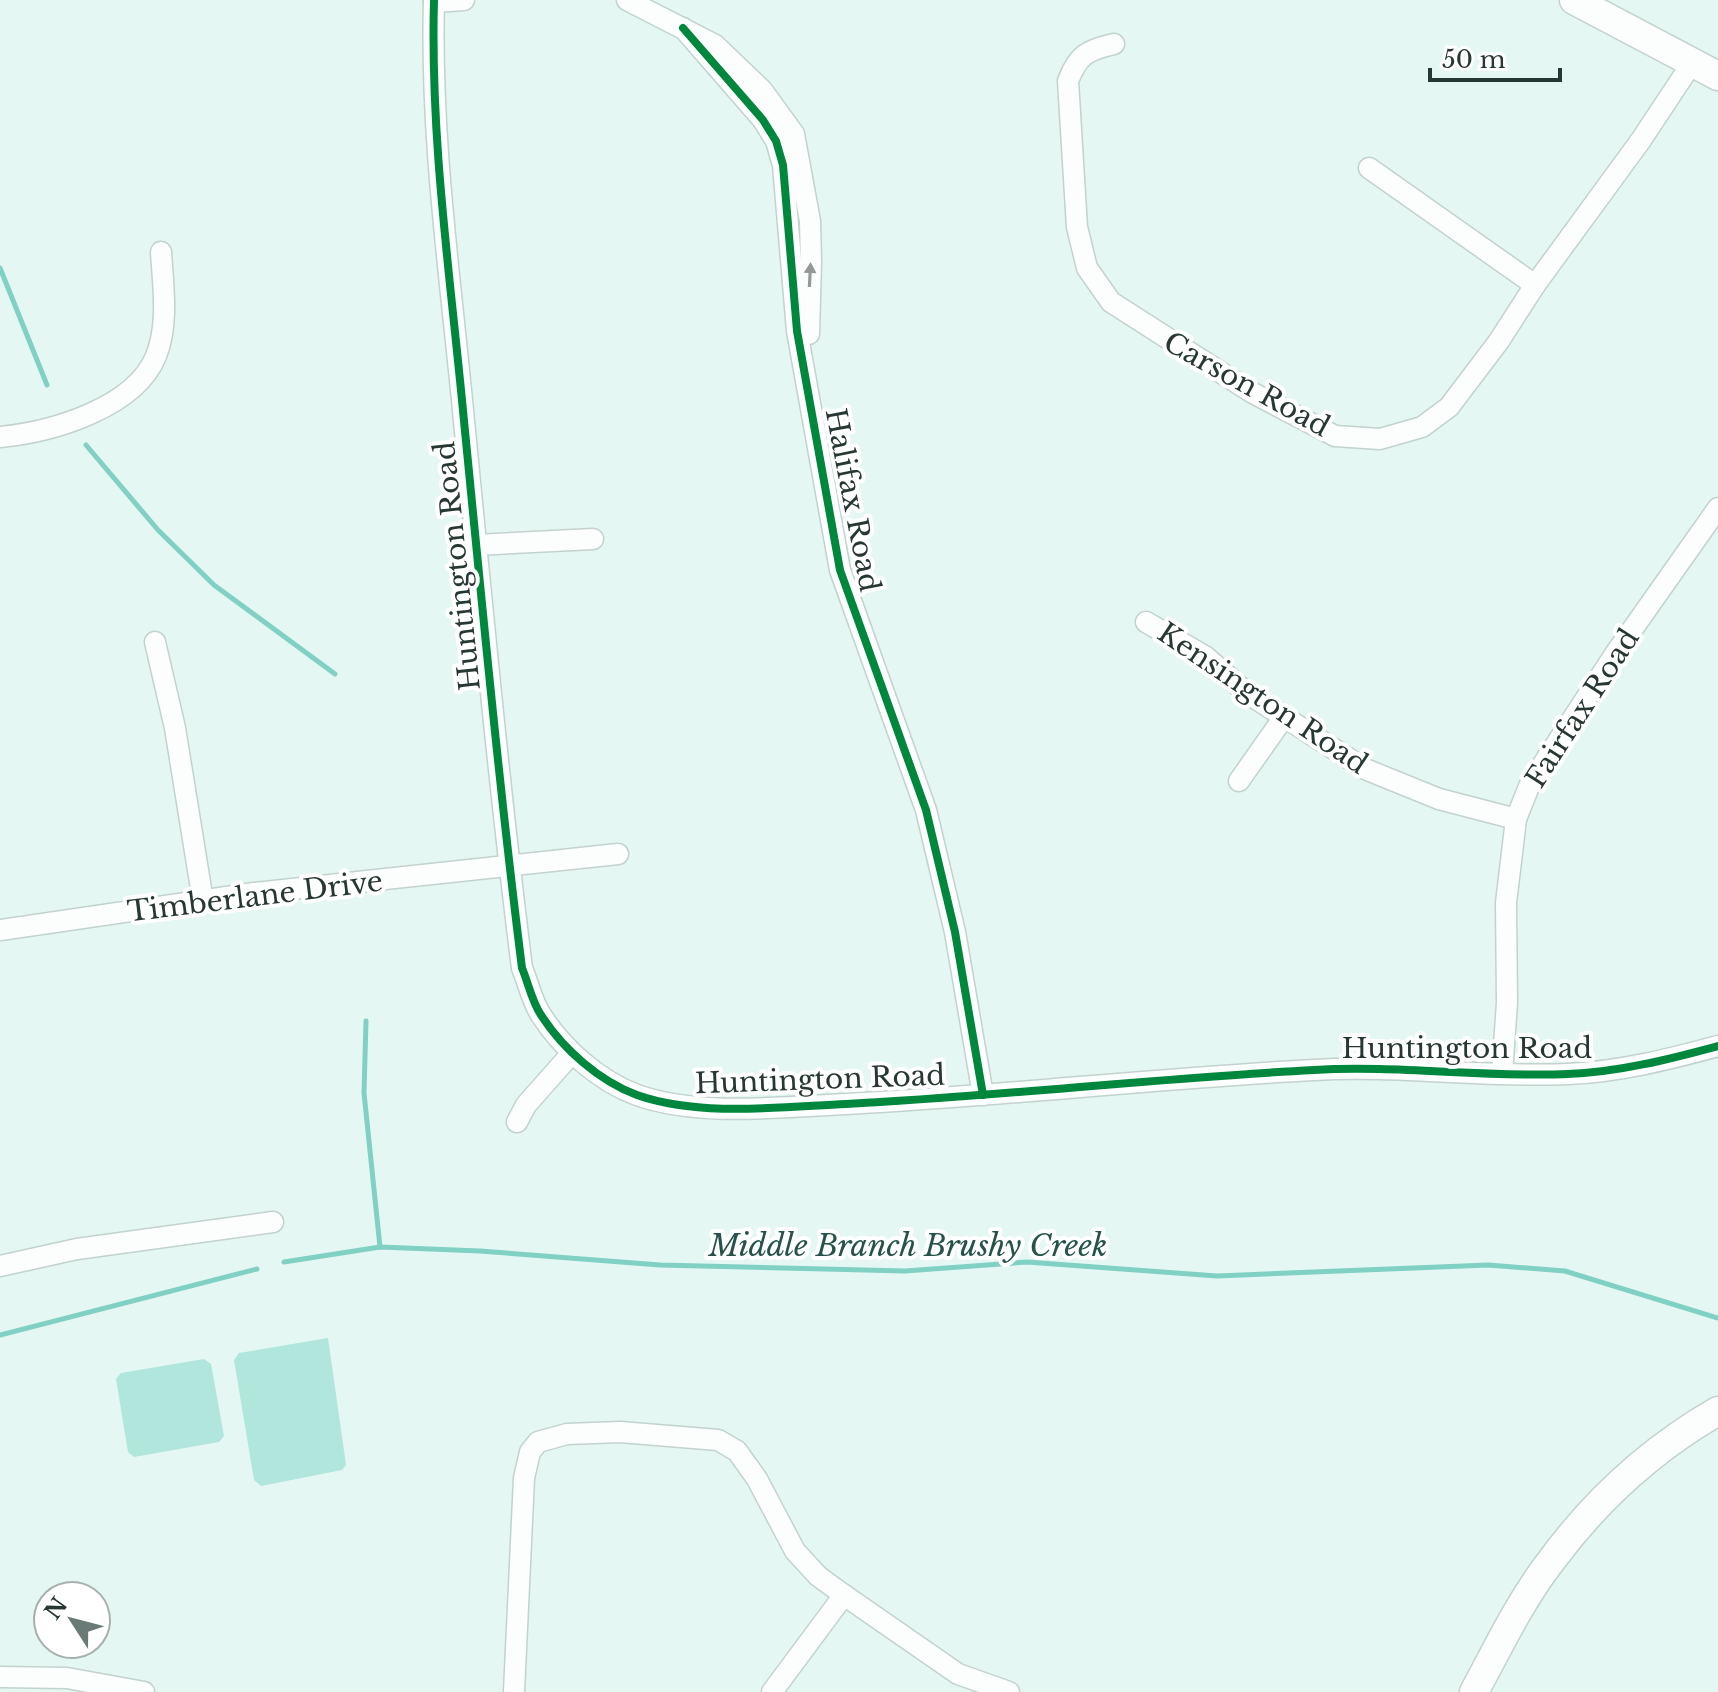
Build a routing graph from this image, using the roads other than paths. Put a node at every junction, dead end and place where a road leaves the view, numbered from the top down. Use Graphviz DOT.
graph roads {
  1 [pos="464,0"];
  2 [pos="627,0"];
  3 [pos="1574,0"];
  4 [pos="434,1"];
  5 [pos="1114,44"];
  6 [pos="1692,63"];
  7 [pos="1718,76"];
  8 [pos="1369,168"];
  9 [pos="161,252"];
  10 [pos="1535,285"];
  11 [pos="0,437"];
  12 [pos="1718,508"];
  13 [pos="593,539"];
  14 [pos="476,545"];
  15 [pos="1146,622"];
  16 [pos="155,642"];
  17 [pos="1284,717"];
  18 [pos="1239,781"];
  19 [pos="1516,819"];
  20 [pos="618,854"];
  21 [pos="511,867"];
  22 [pos="203,901"];
  23 [pos="0,930"];
  24 [pos="1718,1046"];
  25 [pos="572,1053"];
  26 [pos="1502,1073"];
  27 [pos="983,1095"];
  28 [pos="517,1122"];
  29 [pos="273,1222"];
  30 [pos="0,1266"];
  31 [pos="1718,1411"];
  32 [pos="844,1595"];
  33 [pos="0,1677"];
  34 [pos="1477,1691"];
  35 [pos="144,1692"];
  36 [pos="514,1692"];
  37 [pos="772,1692"];
  38 [pos="1009,1692"];
  1 -- 4 [label="street"];
  2 -- 27 [label="street, Halifax Road"];
  3 -- 6 [label="street"];
  4 -- 14 [label="street, Huntington Road"];
  5 -- 10 [label="street, Carson Road"];
  6 -- 7 [label="street"];
  6 -- 10 [label="street, Carson Road"];
  8 -- 10 [label="street"];
  9 -- 11 [label="street"];
  12 -- 19 [label="street, Fairfax Road"];
  13 -- 14 [label="street"];
  14 -- 21 [label="street, Huntington Road"];
  15 -- 17 [label="street, Kensington Road"];
  16 -- 22 [label="street"];
  17 -- 18 [label="street"];
  17 -- 19 [label="street, Kensington Road"];
  19 -- 26 [label="street, Fairfax Road"];
  20 -- 21 [label="street, Timberlane Drive"];
  21 -- 22 [label="street, Timberlane Drive"];
  21 -- 25 [label="street, Huntington Road"];
  22 -- 23 [label="street, Timberlane Drive"];
  24 -- 26 [label="street, Huntington Road"];
  25 -- 27 [label="street, Huntington Road"];
  25 -- 28 [label="street"];
  26 -- 27 [label="street, Huntington Road"];
  29 -- 30 [label="street"];
  31 -- 34 [label="street"];
  32 -- 36 [label="street"];
  32 -- 37 [label="street"];
  32 -- 38 [label="street"];
  33 -- 35 [label="street"];
}
